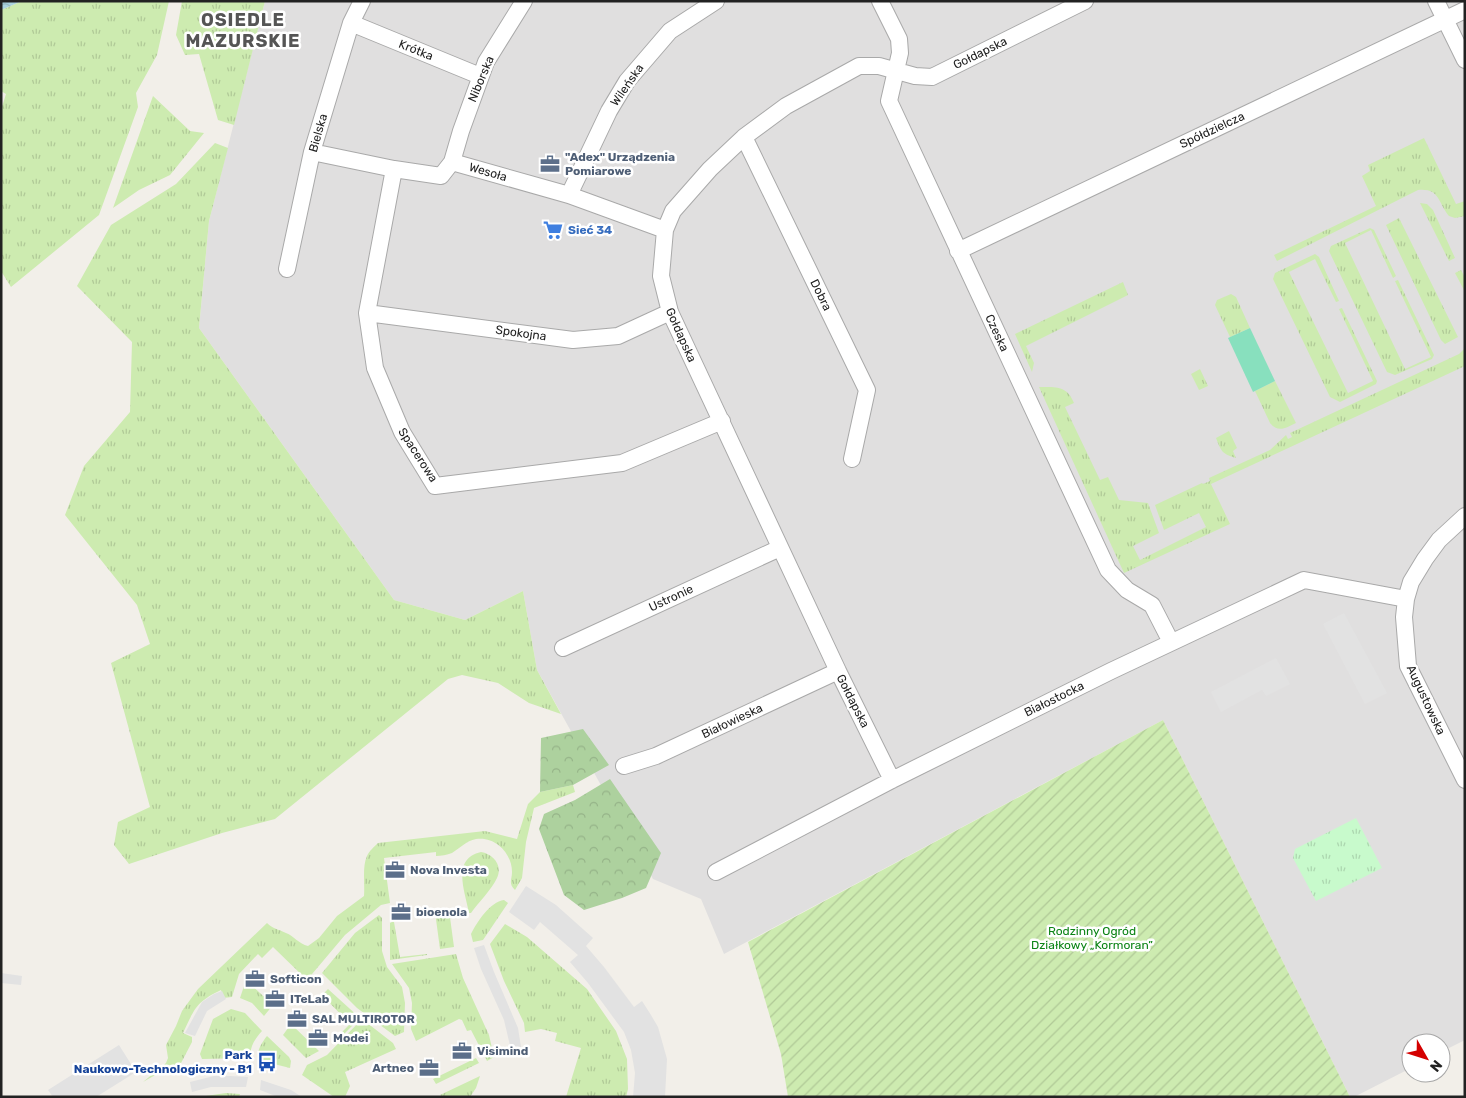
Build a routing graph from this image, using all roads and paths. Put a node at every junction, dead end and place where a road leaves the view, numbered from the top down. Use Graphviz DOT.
graph roads {
  1 [pos="362,1"];
  2 [pos="524,1"];
  3 [pos="716,1"];
  4 [pos="880,1"];
  5 [pos="1436,1"];
  6 [pos="1077,3"];
  7 [pos="1465,10"];
  8 [pos="1445,20"];
  9 [pos="351,23"];
  10 [pos="1465,60"];
  11 [pos="897,72"];
  12 [pos="480,76"];
  13 [pos="744,137"];
  14 [pos="312,152"];
  15 [pos="452,162"];
  16 [pos="394,169"];
  17 [pos="569,195"];
  18 [pos="665,230"];
  19 [pos="958,251"];
  20 [pos="287,269"];
  21 [pos="670,312"];
  22 [pos="367,313"];
  23 [pos="722,421"];
  24 [pos="852,459"];
  25 [pos="1465,516"];
  26 [pos="780,548"];
  27 [pos="1406,599"];
  28 [pos="1171,642"];
  29 [pos="563,648"];
  30 [pos="838,671"];
  31 [pos="624,766"];
  32 [pos="892,780"];
  33 [pos="1465,780"];
  34 [pos="716,872"];
  1 -- 9 [label="street, Bielska"];
  2 -- 12 [label="street, Niborska"];
  3 -- 17 [label="street, Wileńska"];
  4 -- 11 [label="street, Czeska"];
  5 -- 8 [label="street"];
  6 -- 11 [label="street, Gołdapska"];
  7 -- 8 [label="street, Spółdzielcza"];
  8 -- 10 [label="street"];
  8 -- 19 [label="street, Spółdzielcza"];
  9 -- 12 [label="street, Krótka"];
  9 -- 14 [label="street, Bielska"];
  11 -- 13 [label="street, Gołdapska"];
  11 -- 19 [label="street, Czeska"];
  12 -- 15 [label="street, Niborska"];
  13 -- 18 [label="street, Gołdapska"];
  13 -- 24 [label="street, Dobra"];
  14 -- 16 [label="street, Wesoła"];
  14 -- 20 [label="street, Bielska"];
  15 -- 16 [label="street, Wesoła"];
  15 -- 17 [label="street, Wesoła"];
  16 -- 22 [label="street, Spacerowa"];
  17 -- 18 [label="street, Wesoła"];
  18 -- 21 [label="street, Gołdapska"];
  19 -- 28 [label="street, Czeska"];
  21 -- 22 [label="street, Spokojna"];
  21 -- 23 [label="street, Gołdapska"];
  22 -- 23 [label="street, Spacerowa"];
  23 -- 26 [label="street, Gołdapska"];
  25 -- 27 [label="street, Augustowska"];
  26 -- 29 [label="street, Ustronie"];
  26 -- 30 [label="street, Gołdapska"];
  27 -- 28 [label="street, Białostocka"];
  27 -- 33 [label="street, Augustowska"];
  28 -- 32 [label="street, Białostocka"];
  30 -- 31 [label="street, Białowieska"];
  30 -- 32 [label="street, Gołdapska"];
  32 -- 34 [label="street, Białostocka"];
}
